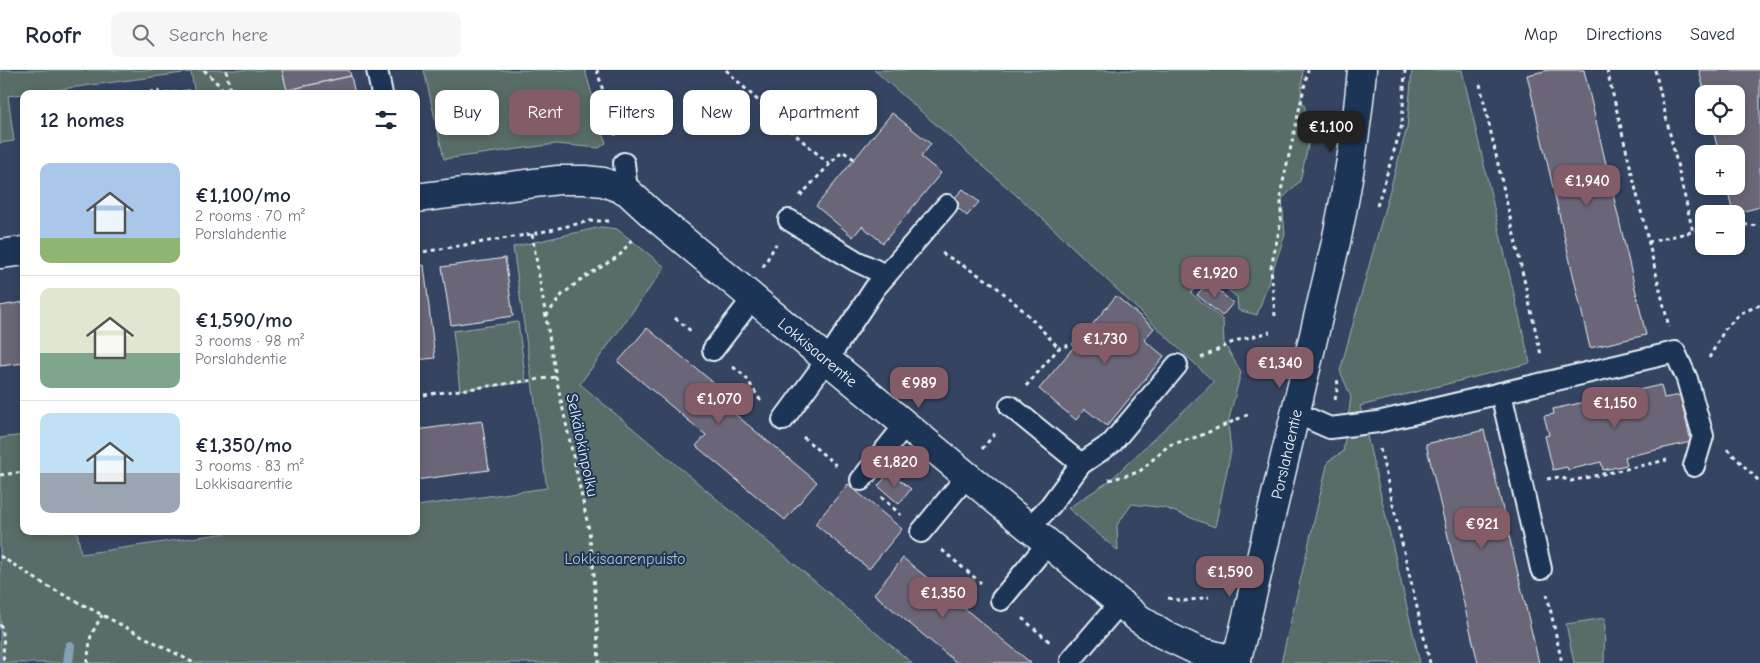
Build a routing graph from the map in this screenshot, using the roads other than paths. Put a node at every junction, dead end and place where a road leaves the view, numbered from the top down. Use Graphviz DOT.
graph roads {
  1 [pos="377,70"];
  2 [pos="1362,70"];
  3 [pos="381,90"];
  4 [pos="624,163"];
  5 [pos="627,191"];
  6 [pos="420,197"];
  7 [pos="947,205"];
  8 [pos="789,220"];
  9 [pos="20,252"];
  10 [pos="0,254"];
  11 [pos="886,275"];
  12 [pos="753,298"];
  13 [pos="713,350"];
  14 [pos="827,360"];
  15 [pos="1177,364"];
  16 [pos="1501,393"];
  17 [pos="1010,406"];
  18 [pos="1296,413"];
  19 [pos="783,420"];
  20 [pos="905,425"];
  21 [pos="1698,451"];
  22 [pos="1081,464"];
  23 [pos="967,476"];
  24 [pos="861,480"];
  25 [pos="921,532"];
  26 [pos="1039,536"];
  27 [pos="1541,568"];
  28 [pos="1001,600"];
  29 [pos="1120,603"];
  30 [pos="1071,660"];
  31 [pos="1236,662"];
  1 -- 3 [label="lane"];
  2 -- 18 [label="street, Porslahdentie"];
  4 -- 5 [label="lane"];
  5 -- 6 [label="street, Lokkisaarentie"];
  5 -- 12 [label="street, Lokkisaarentie"];
  7 -- 11 [label="lane"];
  8 -- 11 [label="lane"];
  9 -- 10 [label="street"];
  11 -- 14 [label="lane"];
  12 -- 13 [label="lane"];
  12 -- 14 [label="street, Lokkisaarentie"];
  14 -- 19 [label="lane"];
  14 -- 20 [label="street, Lokkisaarentie"];
  15 -- 22 [label="lane"];
  16 -- 18 [label="lane"];
  16 -- 21 [label="lane"];
  16 -- 27 [label="lane"];
  17 -- 22 [label="lane"];
  18 -- 31 [label="street, Porslahdentie"];
  20 -- 23 [label="street, Lokkisaarentie"];
  20 -- 24 [label="lane"];
  22 -- 26 [label="lane"];
  23 -- 25 [label="lane"];
  23 -- 26 [label="street, Lokkisaarentie"];
  26 -- 28 [label="lane"];
  26 -- 29 [label="street, Lokkisaarentie"];
  29 -- 30 [label="lane"];
  29 -- 31 [label="street, Lokkisaarentie"];
}
